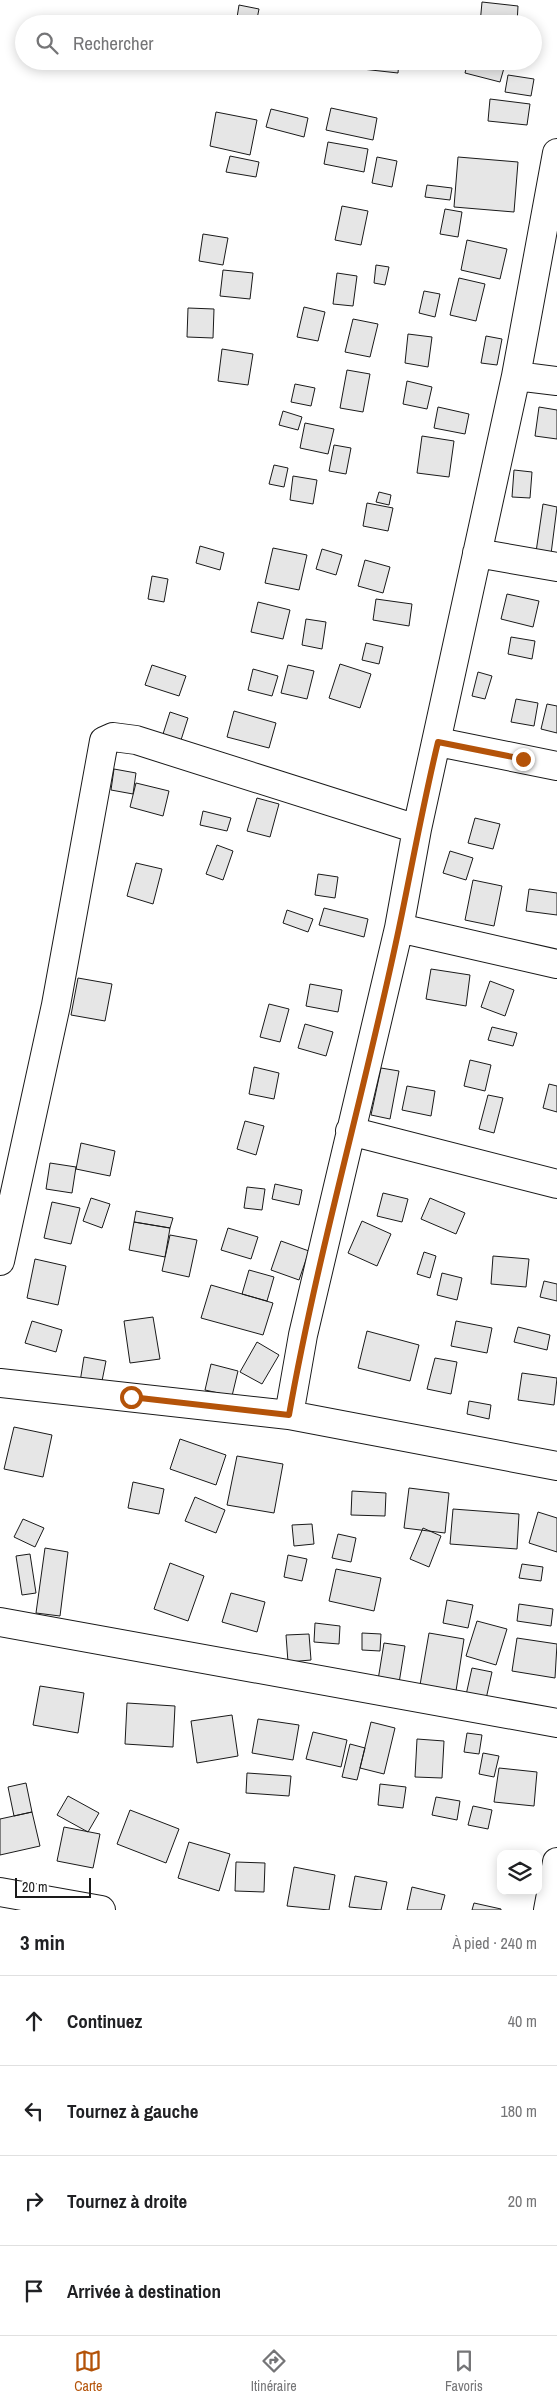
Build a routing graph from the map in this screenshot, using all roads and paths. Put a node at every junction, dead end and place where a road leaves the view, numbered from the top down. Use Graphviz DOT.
graph roads {
  1 [pos="557,153"];
  2 [pos="516,376"];
  3 [pos="557,381"];
  4 [pos="477,553"];
  5 [pos="557,566"];
  6 [pos="438,742"];
  7 [pos="557,766"];
  8 [pos="417,829"];
  9 [pos="399,928"];
  10 [pos="557,964"];
  11 [pos="350,1131"];
  12 [pos="557,1184"];
  13 [pos="0,1262"];
  14 [pos="0,1383"];
  15 [pos="289,1415"];
  16 [pos="557,1466"];
  17 [pos="0,1622"];
  18 [pos="557,1723"];
  19 [pos="557,1862"];
  20 [pos="0,1892"];
  21 [pos="101,1910"];
  22 [pos="548,1910"];
  1 -- 2 [label="street"];
  2 -- 3 [label="street"];
  2 -- 4 [label="street"];
  4 -- 5 [label="street"];
  4 -- 6 [label="street"];
  6 -- 7 [label="street"];
  6 -- 8 [label="street"];
  8 -- 9 [label="street"];
  8 -- 13 [label="street"];
  9 -- 10 [label="street"];
  9 -- 11 [label="street"];
  11 -- 12 [label="street"];
  11 -- 15 [label="street"];
  14 -- 15 [label="street"];
  15 -- 16 [label="street"];
  17 -- 18 [label="street"];
  19 -- 22 [label="street"];
  20 -- 21 [label="street"];
}
